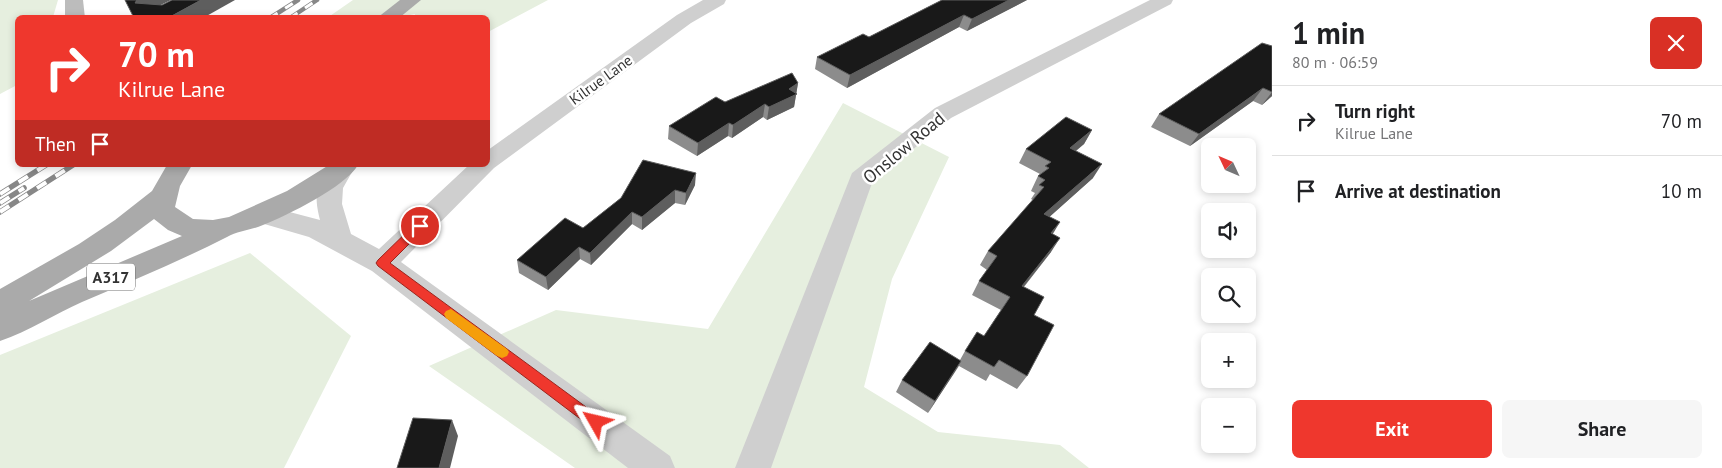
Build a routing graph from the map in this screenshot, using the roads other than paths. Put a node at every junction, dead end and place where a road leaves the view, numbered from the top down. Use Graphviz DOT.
graph roads {
  1 [pos="74,0"];
  2 [pos="412,0"];
  3 [pos="717,0"];
  4 [pos="1164,0"];
  5 [pos="75,15"];
  6 [pos="391,15"];
  7 [pos="490,161"];
  8 [pos="178,167"];
  9 [pos="344,167"];
  10 [pos="344,167"];
  11 [pos="482,167"];
  12 [pos="162,197"];
  13 [pos="263,214"];
  14 [pos="222,228"];
  15 [pos="338,239"];
  16 [pos="382,263"];
  17 [pos="0,306"];
  18 [pos="0,328"];
  19 [pos="657,468"];
  20 [pos="753,468"];
  1 -- 5 [label="main road"];
  2 -- 6 [label="main road"];
  3 -- 7 [label="street, Kilrue Lane"];
  4 -- 20 [label="street, Onslow Road"];
  8 -- 12 [label="main road"];
  9 -- 13 [label="main road"];
  10 -- 15 [label="street"];
  11 -- 16 [label="street"];
  12 -- 14 [label="main road"];
  12 -- 17 [label="main road, A317"];
  13 -- 14 [label="main road"];
  13 -- 15 [label="street"];
  14 -- 18 [label="main road, A317"];
  15 -- 16 [label="street"];
  16 -- 19 [label="street"];
}
